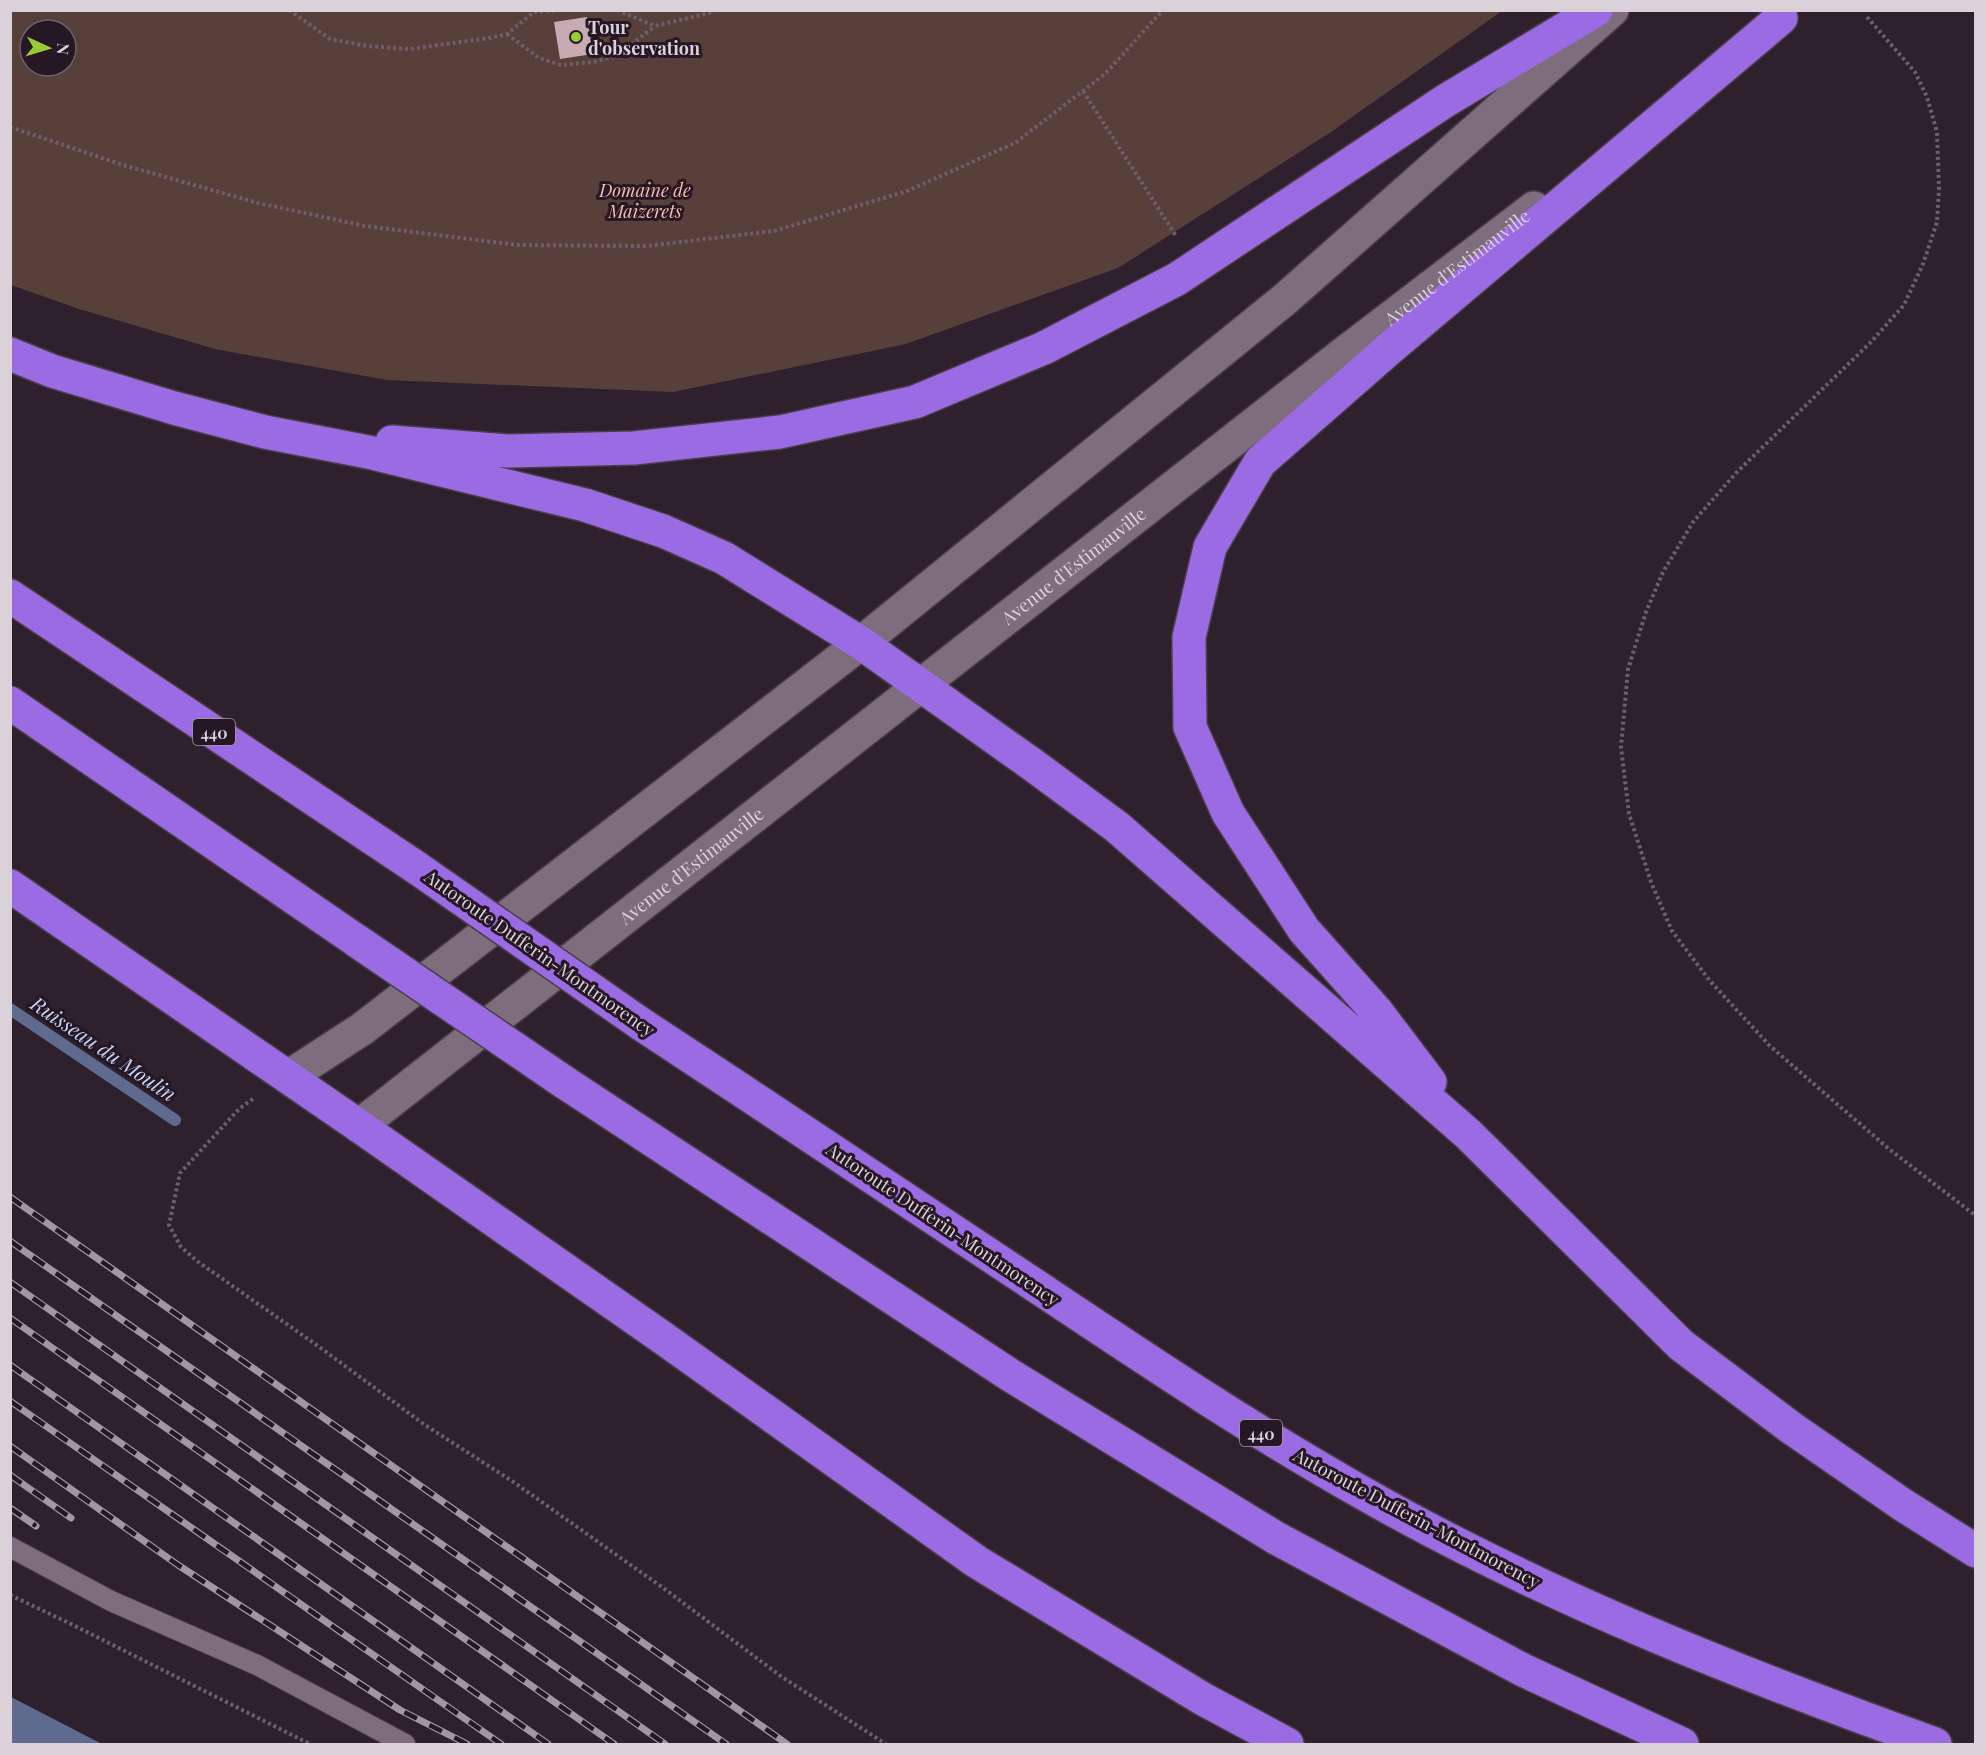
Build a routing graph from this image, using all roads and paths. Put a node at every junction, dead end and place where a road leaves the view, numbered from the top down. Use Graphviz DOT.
graph roads {
  1 [pos="289,10"];
  2 [pos="561,10"];
  3 [pos="617,10"];
  4 [pos="715,10"];
  5 [pos="1163,10"];
  6 [pos="1596,10"];
  7 [pos="1612,10"];
  8 [pos="1785,14"];
  9 [pos="1867,17"];
  10 [pos="655,26"];
  11 [pos="507,34"];
  12 [pos="1083,91"];
  13 [pos="10,127"];
  14 [pos="1195,267"];
  15 [pos="10,354"];
  16 [pos="265,432"];
  17 [pos="10,596"];
  18 [pos="861,643"];
  19 [pos="921,687"];
  20 [pos="10,703"];
  21 [pos="10,886"];
  22 [pos="288,1077"];
  23 [pos="359,1126"];
  24 [pos="1468,1134"];
  25 [pos="1976,1216"];
  26 [pos="10,1546"];
  27 [pos="1976,1551"];
  28 [pos="10,1595"];
  29 [pos="310,1744"];
  30 [pos="405,1744"];
  31 [pos="886,1744"];
  32 [pos="1287,1744"];
  33 [pos="1682,1744"];
  34 [pos="1935,1744"];
  1 -- 11 [label="path"];
  2 -- 11 [label="path"];
  3 -- 10 [label="path"];
  4 -- 10 [label="path"];
  5 -- 12 [label="path"];
  6 -- 14 [label="highway"];
  7 -- 18 [label="main road"];
  8 -- 19 [label="main road, Avenue d'Estimauville"];
  8 -- 24 [label="highway"];
  9 -- 25 [label="path"];
  10 -- 11 [label="path"];
  12 -- 13 [label="path"];
  12 -- 14 [label="path"];
  14 -- 16 [label="highway"];
  15 -- 16 [label="highway"];
  16 -- 18 [label="highway"];
  17 -- 34 [label="highway, Autoroute Dufferin-Montmorency / 440, bridge"];
  18 -- 19 [label="highway"];
  18 -- 22 [label="main road"];
  19 -- 23 [label="main road, Avenue d'Estimauville"];
  19 -- 24 [label="highway"];
  20 -- 33 [label="highway, bridge"];
  21 -- 22 [label="highway"];
  22 -- 23 [label="highway"];
  22 -- 31 [label="path"];
  23 -- 32 [label="highway"];
  24 -- 27 [label="highway"];
  26 -- 30 [label="lane"];
  28 -- 29 [label="path"];
}
